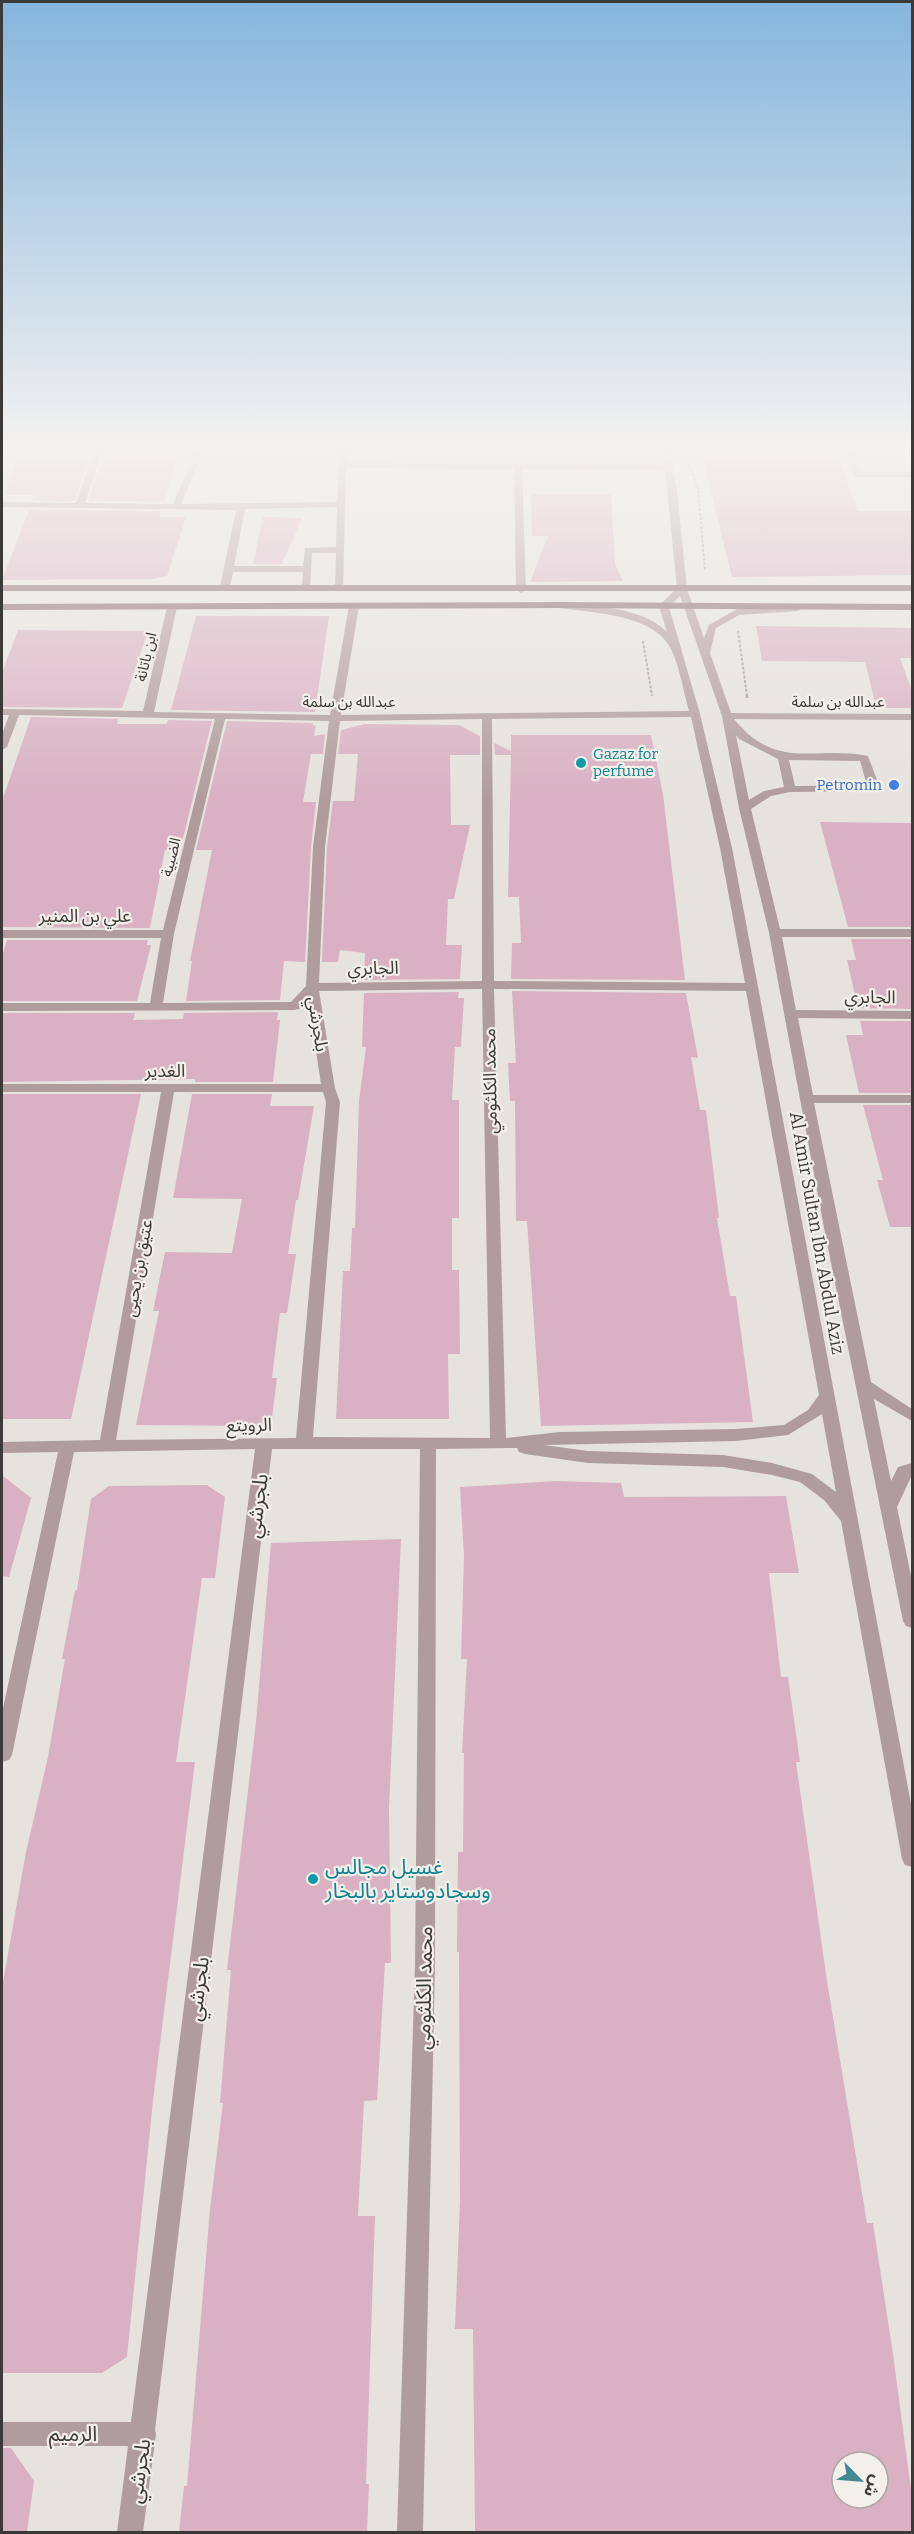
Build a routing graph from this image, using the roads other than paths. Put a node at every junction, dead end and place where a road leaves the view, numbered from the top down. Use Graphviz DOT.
graph roads {
  1 [pos="230,561"];
  2 [pos="307,561"];
  3 [pos="341,561"];
  4 [pos="520,561"];
  5 [pos="679,561"];
  6 [pos="229,569"];
  7 [pos="307,569"];
  8 [pos="225,587"];
  9 [pos="2,588"];
  10 [pos="307,588"];
  11 [pos="340,588"];
  12 [pos="912,588"];
  13 [pos="682,589"];
  14 [pos="521,590"];
  15 [pos="559,605"];
  16 [pos="354,606"];
  17 [pos="664,606"];
  18 [pos="172,607"];
  19 [pos="689,607"];
  20 [pos="808,607"];
  21 [pos="912,607"];
  22 [pos="2,609"];
  23 [pos="674,645"];
  24 [pos="705,652"];
  25 [pos="2,712"];
  26 [pos="15,712"];
  27 [pos="148,714"];
  28 [pos="695,714"];
  29 [pos="221,715"];
  30 [pos="726,716"];
  31 [pos="487,717"];
  32 [pos="912,717"];
  33 [pos="335,718"];
  34 [pos="2,747"];
  35 [pos="783,757"];
  36 [pos="790,789"];
  37 [pos="745,808"];
  38 [pos="775,933"];
  39 [pos="912,933"];
  40 [pos="2,934"];
  41 [pos="168,934"];
  42 [pos="488,985"];
  43 [pos="312,987"];
  44 [pos="753,987"];
  45 [pos="2,1007"];
  46 [pos="156,1007"];
  47 [pos="790,1014"];
  48 [pos="912,1015"];
  49 [pos="2,1088"];
  50 [pos="328,1088"];
  51 [pos="168,1089"];
  52 [pos="806,1099"];
  53 [pos="912,1099"];
  54 [pos="863,1384"];
  55 [pos="827,1395"];
  56 [pos="912,1416"];
  57 [pos="304,1443"];
  58 [pos="264,1444"];
  59 [pos="428,1444"];
  60 [pos="498,1444"];
  61 [pos="2,1446"];
  62 [pos="67,1447"];
  63 [pos="107,1447"];
  64 [pos="912,1468"];
  65 [pos="889,1506"];
  66 [pos="851,1522"];
  67 [pos="912,1621"];
  68 [pos="2,1755"];
  69 [pos="912,1860"];
  70 [pos="2,2434"];
  71 [pos="144,2434"];
  72 [pos="130,2532"];
  73 [pos="410,2532"];
  1 -- 6 [label="street"];
  2 -- 7 [label="street"];
  3 -- 11 [label="street"];
  4 -- 14 [label="street"];
  5 -- 13 [label="street, Al Amir Sultan Ibn Abdul Aziz"];
  6 -- 7 [label="street"];
  6 -- 8 [label="street"];
  7 -- 10 [label="street"];
  8 -- 9 [label="main road"];
  8 -- 10 [label="main road"];
  10 -- 11 [label="main road"];
  11 -- 14 [label="main road"];
  12 -- 13 [label="main road"];
  13 -- 14 [label="main road"];
  13 -- 17 [label="street"];
  13 -- 19 [label="street, Al Amir Sultan Ibn Abdul Aziz"];
  15 -- 16 [label="main road"];
  15 -- 17 [label="main road"];
  15 -- 23 [label="street, Al Amir Sultan Ibn Abdul Aziz"];
  16 -- 18 [label="main road"];
  16 -- 33 [label="street, بلجرشي"];
  17 -- 19 [label="main road"];
  17 -- 23 [label="street"];
  18 -- 22 [label="main road"];
  18 -- 27 [label="street, ابن باتانة"];
  19 -- 20 [label="main road"];
  19 -- 24 [label="street, Al Amir Sultan Ibn Abdul Aziz"];
  20 -- 21 [label="main road"];
  20 -- 24 [label="street"];
  23 -- 28 [label="street, Al Amir Sultan Ibn Abdul Aziz"];
  24 -- 30 [label="street, Al Amir Sultan Ibn Abdul Aziz"];
  25 -- 26 [label="street, عبدالله بن سلمة"];
  26 -- 27 [label="street, عبدالله بن سلمة"];
  26 -- 34 [label="street"];
  27 -- 29 [label="street, عبدالله بن سلمة"];
  28 -- 31 [label="street, عبدالله بن سلمة"];
  28 -- 44 [label="street, Al Amir Sultan Ibn Abdul Aziz"];
  29 -- 33 [label="street, عبدالله بن سلمة"];
  29 -- 41 [label="street, الضبية"];
  30 -- 32 [label="street, عبدالله بن سلمة"];
  30 -- 35 [label="street"];
  30 -- 37 [label="street, Al Amir Sultan Ibn Abdul Aziz"];
  31 -- 33 [label="street, عبدالله بن سلمة"];
  31 -- 42 [label="street, محمد الكلثومي"];
  33 -- 43 [label="street, بلجرشي"];
  35 -- 36 [label="street"];
  35 -- 36 [label="street"];
  36 -- 37 [label="street"];
  37 -- 38 [label="street, Al Amir Sultan Ibn Abdul Aziz"];
  38 -- 39 [label="street"];
  38 -- 47 [label="street, Al Amir Sultan Ibn Abdul Aziz"];
  40 -- 41 [label="street, علي بن المنير"];
  41 -- 46 [label="street, الضبية"];
  42 -- 43 [label="street, الجابري"];
  42 -- 44 [label="street, الجابري"];
  42 -- 60 [label="street, محمد الكلثومي"];
  43 -- 46 [label="street"];
  43 -- 50 [label="street, بلجرشي"];
  44 -- 55 [label="street, Al Amir Sultan Ibn Abdul Aziz"];
  45 -- 46 [label="street"];
  47 -- 48 [label="street, الجابري"];
  47 -- 52 [label="street, Al Amir Sultan Ibn Abdul Aziz"];
  49 -- 51 [label="street, الغدير"];
  50 -- 51 [label="street, الغدير"];
  50 -- 57 [label="street, بلجرشي"];
  51 -- 63 [label="street, عتيق بن يحيى"];
  52 -- 53 [label="street"];
  52 -- 54 [label="street, Al Amir Sultan Ibn Abdul Aziz"];
  54 -- 56 [label="street"];
  54 -- 65 [label="street, Al Amir Sultan Ibn Abdul Aziz"];
  55 -- 60 [label="street"];
  55 -- 66 [label="street, Al Amir Sultan Ibn Abdul Aziz"];
  57 -- 58 [label="street, الرويتع"];
  57 -- 59 [label="street, الرويتع"];
  58 -- 63 [label="street, الرويتع"];
  58 -- 71 [label="street, بلجرشي"];
  59 -- 60 [label="street, الرويتع"];
  59 -- 73 [label="street, محمد الكلثومي"];
  60 -- 66 [label="street"];
  61 -- 62 [label="street, الرويتع"];
  62 -- 63 [label="street, الرويتع"];
  62 -- 68 [label="street"];
  64 -- 65 [label="street"];
  65 -- 67 [label="street, Al Amir Sultan Ibn Abdul Aziz"];
  66 -- 69 [label="street, Al Amir Sultan Ibn Abdul Aziz"];
  70 -- 71 [label="street, الرميم"];
  71 -- 72 [label="street, بلجرشي"];
}
